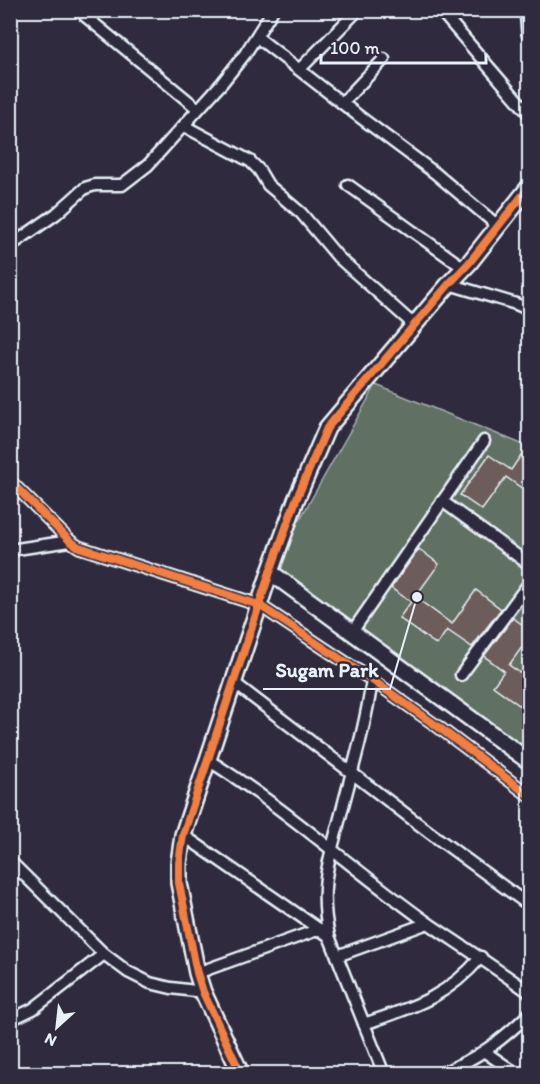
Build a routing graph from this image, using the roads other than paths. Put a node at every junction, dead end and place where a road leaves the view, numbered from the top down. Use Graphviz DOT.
graph roads {
  1 [pos="273,10"];
  2 [pos="358,10"];
  3 [pos="440,10"];
  4 [pos="528,10"];
  5 [pos="85,16"];
  6 [pos="530,34"];
  7 [pos="257,37"];
  8 [pos="384,59"];
  9 [pos="300,69"];
  10 [pos="342,103"];
  11 [pos="198,109"];
  12 [pos="530,115"];
  13 [pos="184,126"];
  14 [pos="348,185"];
  15 [pos="530,186"];
  16 [pos="498,226"];
  17 [pos="10,246"];
  18 [pos="464,268"];
  19 [pos="449,284"];
  20 [pos="530,310"];
  21 [pos="414,325"];
  22 [pos="484,441"];
  23 [pos="10,481"];
  24 [pos="442,501"];
  25 [pos="70,541"];
  26 [pos="10,550"];
  27 [pos="530,565"];
  28 [pos="270,572"];
  29 [pos="530,582"];
  30 [pos="260,605"];
  31 [pos="352,632"];
  32 [pos="461,675"];
  33 [pos="372,680"];
  34 [pos="234,682"];
  35 [pos="208,760"];
  36 [pos="530,762"];
  37 [pos="352,772"];
  38 [pos="530,796"];
  39 [pos="183,835"];
  40 [pos="331,849"];
  41 [pos="10,861"];
  42 [pos="530,906"];
  43 [pos="428,923"];
  44 [pos="324,932"];
  45 [pos="104,954"];
  46 [pos="337,956"];
  47 [pos="481,957"];
  48 [pos="197,973"];
  49 [pos="203,992"];
  50 [pos="530,993"];
  51 [pos="530,1013"];
  52 [pos="10,1020"];
  53 [pos="364,1024"];
  54 [pos="485,1052"];
  55 [pos="241,1074"];
  56 [pos="384,1074"];
  57 [pos="440,1074"];
  58 [pos="517,1074"];
  1 -- 7 [label="street"];
  2 -- 9 [label="street"];
  3 -- 12 [label="street"];
  4 -- 6 [label="street"];
  5 -- 11 [label="street"];
  7 -- 9 [label="street"];
  7 -- 11 [label="street"];
  8 -- 10 [label="street"];
  9 -- 10 [label="street"];
  10 -- 16 [label="street"];
  11 -- 13 [label="street"];
  13 -- 17 [label="street"];
  13 -- 21 [label="street"];
  14 -- 18 [label="street"];
  15 -- 16 [label="street"];
  16 -- 18 [label="street"];
  18 -- 19 [label="street"];
  19 -- 20 [label="street"];
  19 -- 21 [label="street"];
  21 -- 28 [label="street"];
  22 -- 24 [label="street"];
  23 -- 25 [label="street"];
  24 -- 27 [label="street"];
  24 -- 31 [label="street"];
  25 -- 26 [label="street"];
  25 -- 30 [label="street"];
  28 -- 30 [label="street"];
  28 -- 31 [label="street"];
  29 -- 32 [label="street"];
  30 -- 33 [label="street"];
  30 -- 34 [label="street"];
  31 -- 36 [label="street"];
  33 -- 37 [label="street"];
  33 -- 38 [label="street"];
  34 -- 35 [label="street"];
  34 -- 37 [label="street"];
  35 -- 39 [label="street"];
  35 -- 40 [label="street"];
  37 -- 40 [label="street"];
  37 -- 42 [label="street"];
  39 -- 44 [label="street"];
  39 -- 48 [label="street"];
  40 -- 43 [label="street"];
  40 -- 44 [label="street"];
  41 -- 45 [label="street"];
  43 -- 46 [label="street"];
  43 -- 47 [label="street"];
  44 -- 46 [label="street"];
  44 -- 48 [label="street"];
  45 -- 49 [label="street"];
  45 -- 52 [label="street"];
  46 -- 53 [label="street"];
  47 -- 50 [label="street"];
  47 -- 53 [label="street"];
  48 -- 49 [label="street"];
  49 -- 55 [label="street"];
  51 -- 54 [label="street"];
  53 -- 56 [label="street"];
  54 -- 57 [label="street"];
  54 -- 58 [label="street"];
}
